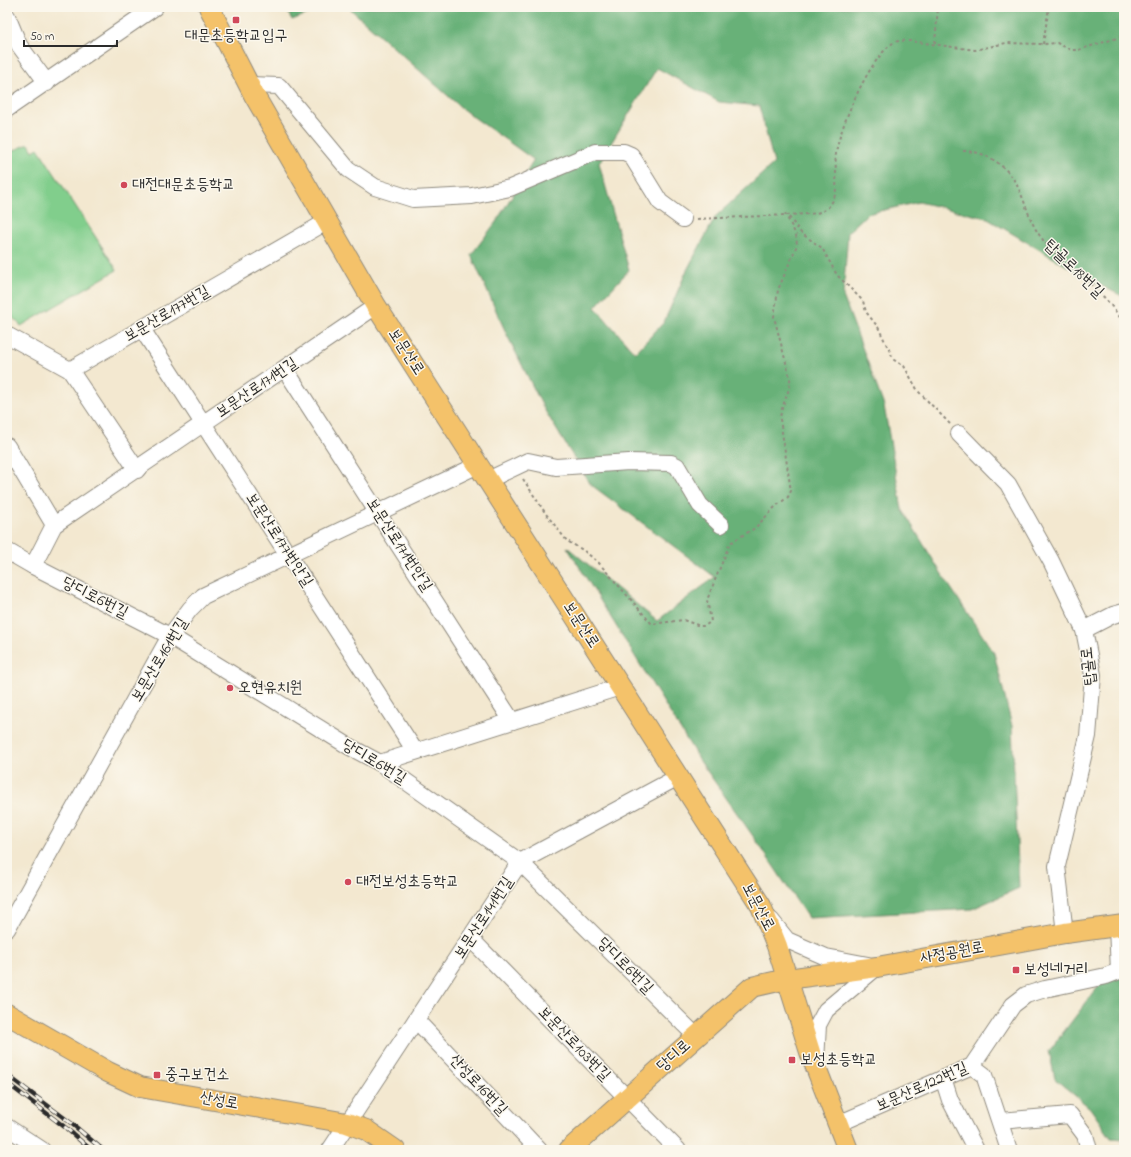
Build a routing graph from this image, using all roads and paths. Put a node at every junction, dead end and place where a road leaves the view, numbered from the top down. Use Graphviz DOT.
graph roads {
  1 [pos="155,7"];
  2 [pos="209,7"];
  3 [pos="316,7"];
  4 [pos="938,7"];
  5 [pos="1049,7"];
  6 [pos="312,10"];
  7 [pos="7,16"];
  8 [pos="1124,36"];
  9 [pos="935,43"];
  10 [pos="1043,44"];
  11 [pos="47,82"];
  12 [pos="248,85"];
  13 [pos="7,109"];
  14 [pos="963,151"];
  15 [pos="785,213"];
  16 [pos="684,219"];
  17 [pos="326,222"];
  18 [pos="376,306"];
  19 [pos="1124,324"];
  20 [pos="142,329"];
  21 [pos="7,335"];
  22 [pos="285,369"];
  23 [pos="70,370"];
  24 [pos="204,424"];
  25 [pos="959,434"];
  26 [pos="7,446"];
  27 [pos="516,466"];
  28 [pos="137,470"];
  29 [pos="483,473"];
  30 [pos="377,512"];
  31 [pos="54,525"];
  32 [pos="721,525"];
  33 [pos="7,551"];
  34 [pos="288,555"];
  35 [pos="33,566"];
  36 [pos="1120,617"];
  37 [pos="1084,630"];
  38 [pos="170,636"];
  39 [pos="620,687"];
  40 [pos="512,721"];
  41 [pos="415,751"];
  42 [pos="380,763"];
  43 [pos="678,777"];
  44 [pos="520,862"];
  45 [pos="761,906"];
  46 [pos="1122,928"];
  47 [pos="7,929"];
  48 [pos="1065,933"];
  49 [pos="470,938"];
  50 [pos="877,967"];
  51 [pos="787,979"];
  52 [pos="7,1014"];
  53 [pos="416,1020"];
  54 [pos="696,1036"];
  55 [pos="816,1066"];
  56 [pos="972,1066"];
  57 [pos="943,1078"];
  58 [pos="627,1098"];
  59 [pos="1000,1121"];
  60 [pos="347,1123"];
  61 [pos="838,1124"];
  62 [pos="7,1127"];
  63 [pos="42,1150"];
  64 [pos="330,1150"];
  65 [pos="395,1150"];
  66 [pos="539,1150"];
  67 [pos="569,1150"];
  68 [pos="678,1150"];
  69 [pos="848,1150"];
  70 [pos="976,1150"];
  71 [pos="1009,1150"];
  72 [pos="1089,1150"];
  1 -- 11 [label="street"];
  2 -- 12 [label="main road, 보문산로"];
  3 -- 6 [label="path"];
  4 -- 9 [label="path"];
  5 -- 10 [label="path"];
  7 -- 11 [label="street"];
  8 -- 10 [label="path"];
  9 -- 10 [label="path"];
  9 -- 15 [label="path"];
  11 -- 13 [label="street"];
  12 -- 16 [label="street"];
  12 -- 17 [label="main road, 보문산로"];
  14 -- 19 [label="path, 탑골로18번길"];
  15 -- 16 [label="path"];
  15 -- 25 [label="path"];
  15 -- 27 [label="path"];
  17 -- 18 [label="main road, 보문산로"];
  17 -- 20 [label="street, 보문산로177번길"];
  18 -- 22 [label="street, 보문산로171번길"];
  18 -- 29 [label="main road, 보문산로"];
  20 -- 23 [label="street, 보문산로177번길"];
  20 -- 24 [label="street, 보문산로177번안길"];
  21 -- 23 [label="street"];
  22 -- 24 [label="street, 보문산로171번길"];
  22 -- 30 [label="street, 보문산로171번안길"];
  23 -- 28 [label="street"];
  24 -- 28 [label="street, 보문산로171번길"];
  24 -- 34 [label="street, 보문산로177번안길"];
  25 -- 37 [label="street, 탑골로"];
  26 -- 31 [label="street"];
  27 -- 29 [label="street, 보문산로161번길"];
  27 -- 32 [label="street, 보문산로161번길"];
  28 -- 31 [label="street, 보문산로171번길"];
  29 -- 30 [label="street, 보문산로161번길"];
  29 -- 39 [label="main road, 보문산로"];
  30 -- 34 [label="street, 보문산로161번길"];
  30 -- 40 [label="street, 보문산로171번안길"];
  31 -- 35 [label="street, 보문산로171번길"];
  33 -- 35 [label="street, 당디로6번길"];
  34 -- 38 [label="street, 보문산로161번길"];
  34 -- 41 [label="street, 보문산로177번안길"];
  35 -- 38 [label="street, 당디로6번길"];
  36 -- 37 [label="street"];
  37 -- 48 [label="street, 탑골로"];
  38 -- 42 [label="street, 당디로6번길"];
  38 -- 47 [label="street, 보문산로161번길"];
  39 -- 40 [label="street"];
  39 -- 43 [label="main road, 보문산로"];
  40 -- 41 [label="street"];
  41 -- 42 [label="street"];
  42 -- 44 [label="street, 당디로6번길"];
  43 -- 44 [label="street, 보문산로141번길"];
  43 -- 45 [label="main road, 보문산로"];
  44 -- 49 [label="street, 보문산로141번길"];
  44 -- 54 [label="street, 당디로6번길"];
  45 -- 50 [label="street"];
  45 -- 51 [label="main road, 보문산로"];
  46 -- 48 [label="main road, 사정공원로"];
  46 -- 56 [label="street, 보문산로122번길"];
  48 -- 50 [label="main road, 사정공원로"];
  49 -- 53 [label="street, 보문산로141번길"];
  49 -- 58 [label="street, 보문산로103번길"];
  50 -- 51 [label="main road, 사정공원로"];
  50 -- 55 [label="street"];
  51 -- 54 [label="main road, 당디로"];
  51 -- 55 [label="main road, 보문산로"];
  52 -- 60 [label="main road, 산성로"];
  53 -- 60 [label="street, 보문산로141번길"];
  53 -- 66 [label="street, 산성로16번길"];
  54 -- 58 [label="main road, 당디로"];
  55 -- 61 [label="main road, 보문산로"];
  56 -- 57 [label="street, 보문산로122번길"];
  56 -- 59 [label="street"];
  57 -- 61 [label="street, 보문산로122번길"];
  57 -- 70 [label="street"];
  58 -- 67 [label="main road, 당디로"];
  58 -- 68 [label="street, 보문산로103번길"];
  59 -- 71 [label="street"];
  59 -- 72 [label="street"];
  60 -- 64 [label="street, 보문산로141번길"];
  60 -- 65 [label="main road, 산성로"];
  61 -- 69 [label="main road, 보문산로"];
  62 -- 63 [label="street"];
}
